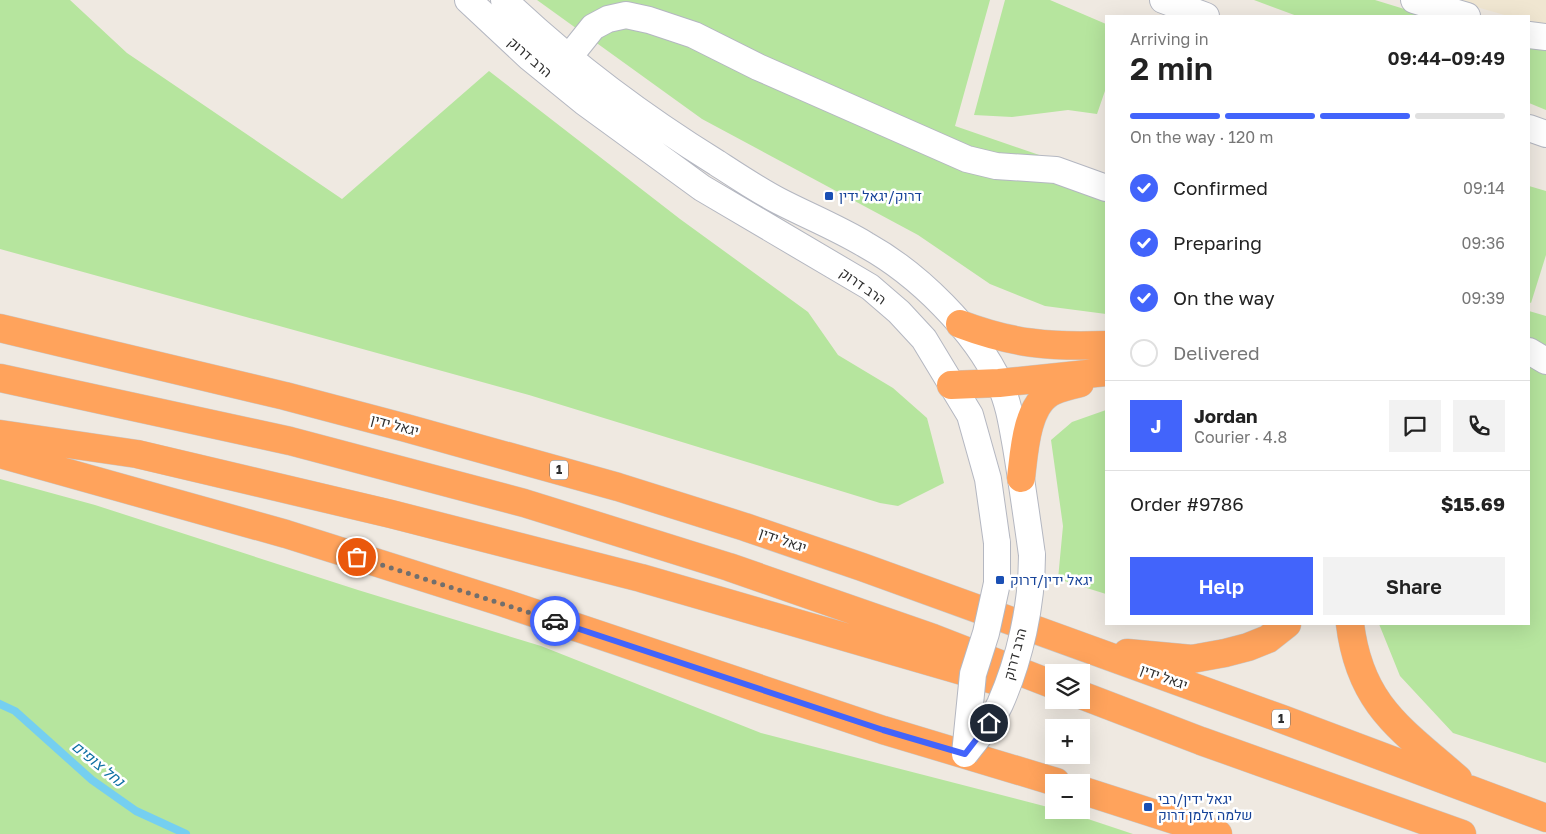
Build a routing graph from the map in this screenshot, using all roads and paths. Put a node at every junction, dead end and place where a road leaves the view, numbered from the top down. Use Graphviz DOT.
graph roads {
  1 [pos="468,0"];
  2 [pos="504,0"];
  3 [pos="1163,0"];
  4 [pos="1414,0"];
  5 [pos="1203,15"];
  6 [pos="1464,15"];
  7 [pos="1530,35"];
  8 [pos="1546,37"];
  9 [pos="569,57"];
  10 [pos="1530,128"];
  11 [pos="1546,134"];
  12 [pos="1105,188"];
  13 [pos="960,324"];
  14 [pos="5,329"];
  15 [pos="1105,345"];
  16 [pos="1530,352"];
  17 [pos="1546,361"];
  18 [pos="1105,373"];
  19 [pos="1105,373"];
  20 [pos="0,378"];
  21 [pos="999,382"];
  22 [pos="952,385"];
  23 [pos="0,434"];
  24 [pos="0,454"];
  25 [pos="1022,478"];
  26 [pos="1286,625"];
  27 [pos="1350,625"];
  28 [pos="1091,650"];
  29 [pos="1045,682"];
  30 [pos="1045,695"];
  31 [pos="1090,699"];
  32 [pos="1090,708"];
  33 [pos="1201,742"];
  34 [pos="965,754"];
  35 [pos="1045,779"];
  36 [pos="1469,789"];
  37 [pos="1090,793"];
  38 [pos="1546,818"];
  39 [pos="1218,834"];
  40 [pos="1462,834"];
  1 -- 22 [label="street, הרב דרוק"];
  2 -- 9 [label="street, הרב דרוק"];
  3 -- 5 [label="street"];
  4 -- 6 [label="street"];
  7 -- 8 [label="street"];
  9 -- 12 [label="street"];
  9 -- 13 [label="street, הרב דרוק"];
  10 -- 11 [label="street"];
  13 -- 15 [label="highway"];
  13 -- 21 [label="street, הרב דרוק"];
  14 -- 28 [label="highway, יגאל ידין / 1"];
  16 -- 17 [label="street"];
  18 -- 21 [label="highway"];
  19 -- 25 [label="highway"];
  20 -- 29 [label="highway"];
  21 -- 22 [label="highway"];
  21 -- 25 [label="street, הרב דרוק"];
  22 -- 34 [label="street, הרב דרוק, bridge"];
  23 -- 30 [label="highway"];
  24 -- 34 [label="highway"];
  25 -- 34 [label="street, הרב דרוק, bridge"];
  26 -- 28 [label="highway"];
  27 -- 36 [label="highway"];
  28 -- 36 [label="highway, יגאל ידין / 1"];
  31 -- 33 [label="highway"];
  32 -- 33 [label="highway"];
  33 -- 40 [label="highway"];
  34 -- 35 [label="highway"];
  36 -- 38 [label="highway, יגאל ידין / 1"];
  37 -- 39 [label="highway"];
}
